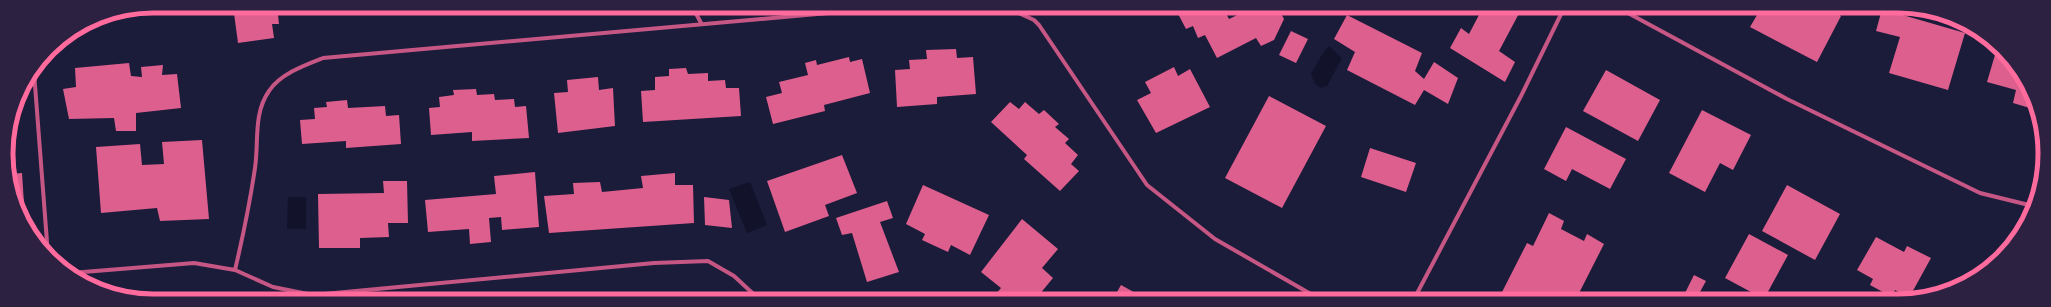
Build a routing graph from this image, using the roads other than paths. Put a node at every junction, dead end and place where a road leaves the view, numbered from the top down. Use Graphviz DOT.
graph roads {
  1 [pos="696,13"];
  2 [pos="822,13"];
  3 [pos="1018,13"];
  4 [pos="1562,13"];
  5 [pos="1628,13"];
  6 [pos="701,23"];
  7 [pos="35,79"];
  8 [pos="2028,205"];
  9 [pos="47,245"];
  10 [pos="235,270"];
  11 [pos="79,272"];
  12 [pos="307,294"];
  13 [pos="324,294"];
  14 [pos="753,294"];
  15 [pos="1311,294"];
  16 [pos="1417,294"];
  1 -- 6 [label="street"];
  2 -- 6 [label="street"];
  3 -- 15 [label="street"];
  4 -- 16 [label="street"];
  5 -- 8 [label="street"];
  6 -- 10 [label="street"];
  7 -- 9 [label="street"];
  10 -- 11 [label="street"];
  10 -- 12 [label="street"];
  13 -- 14 [label="street"];
}
